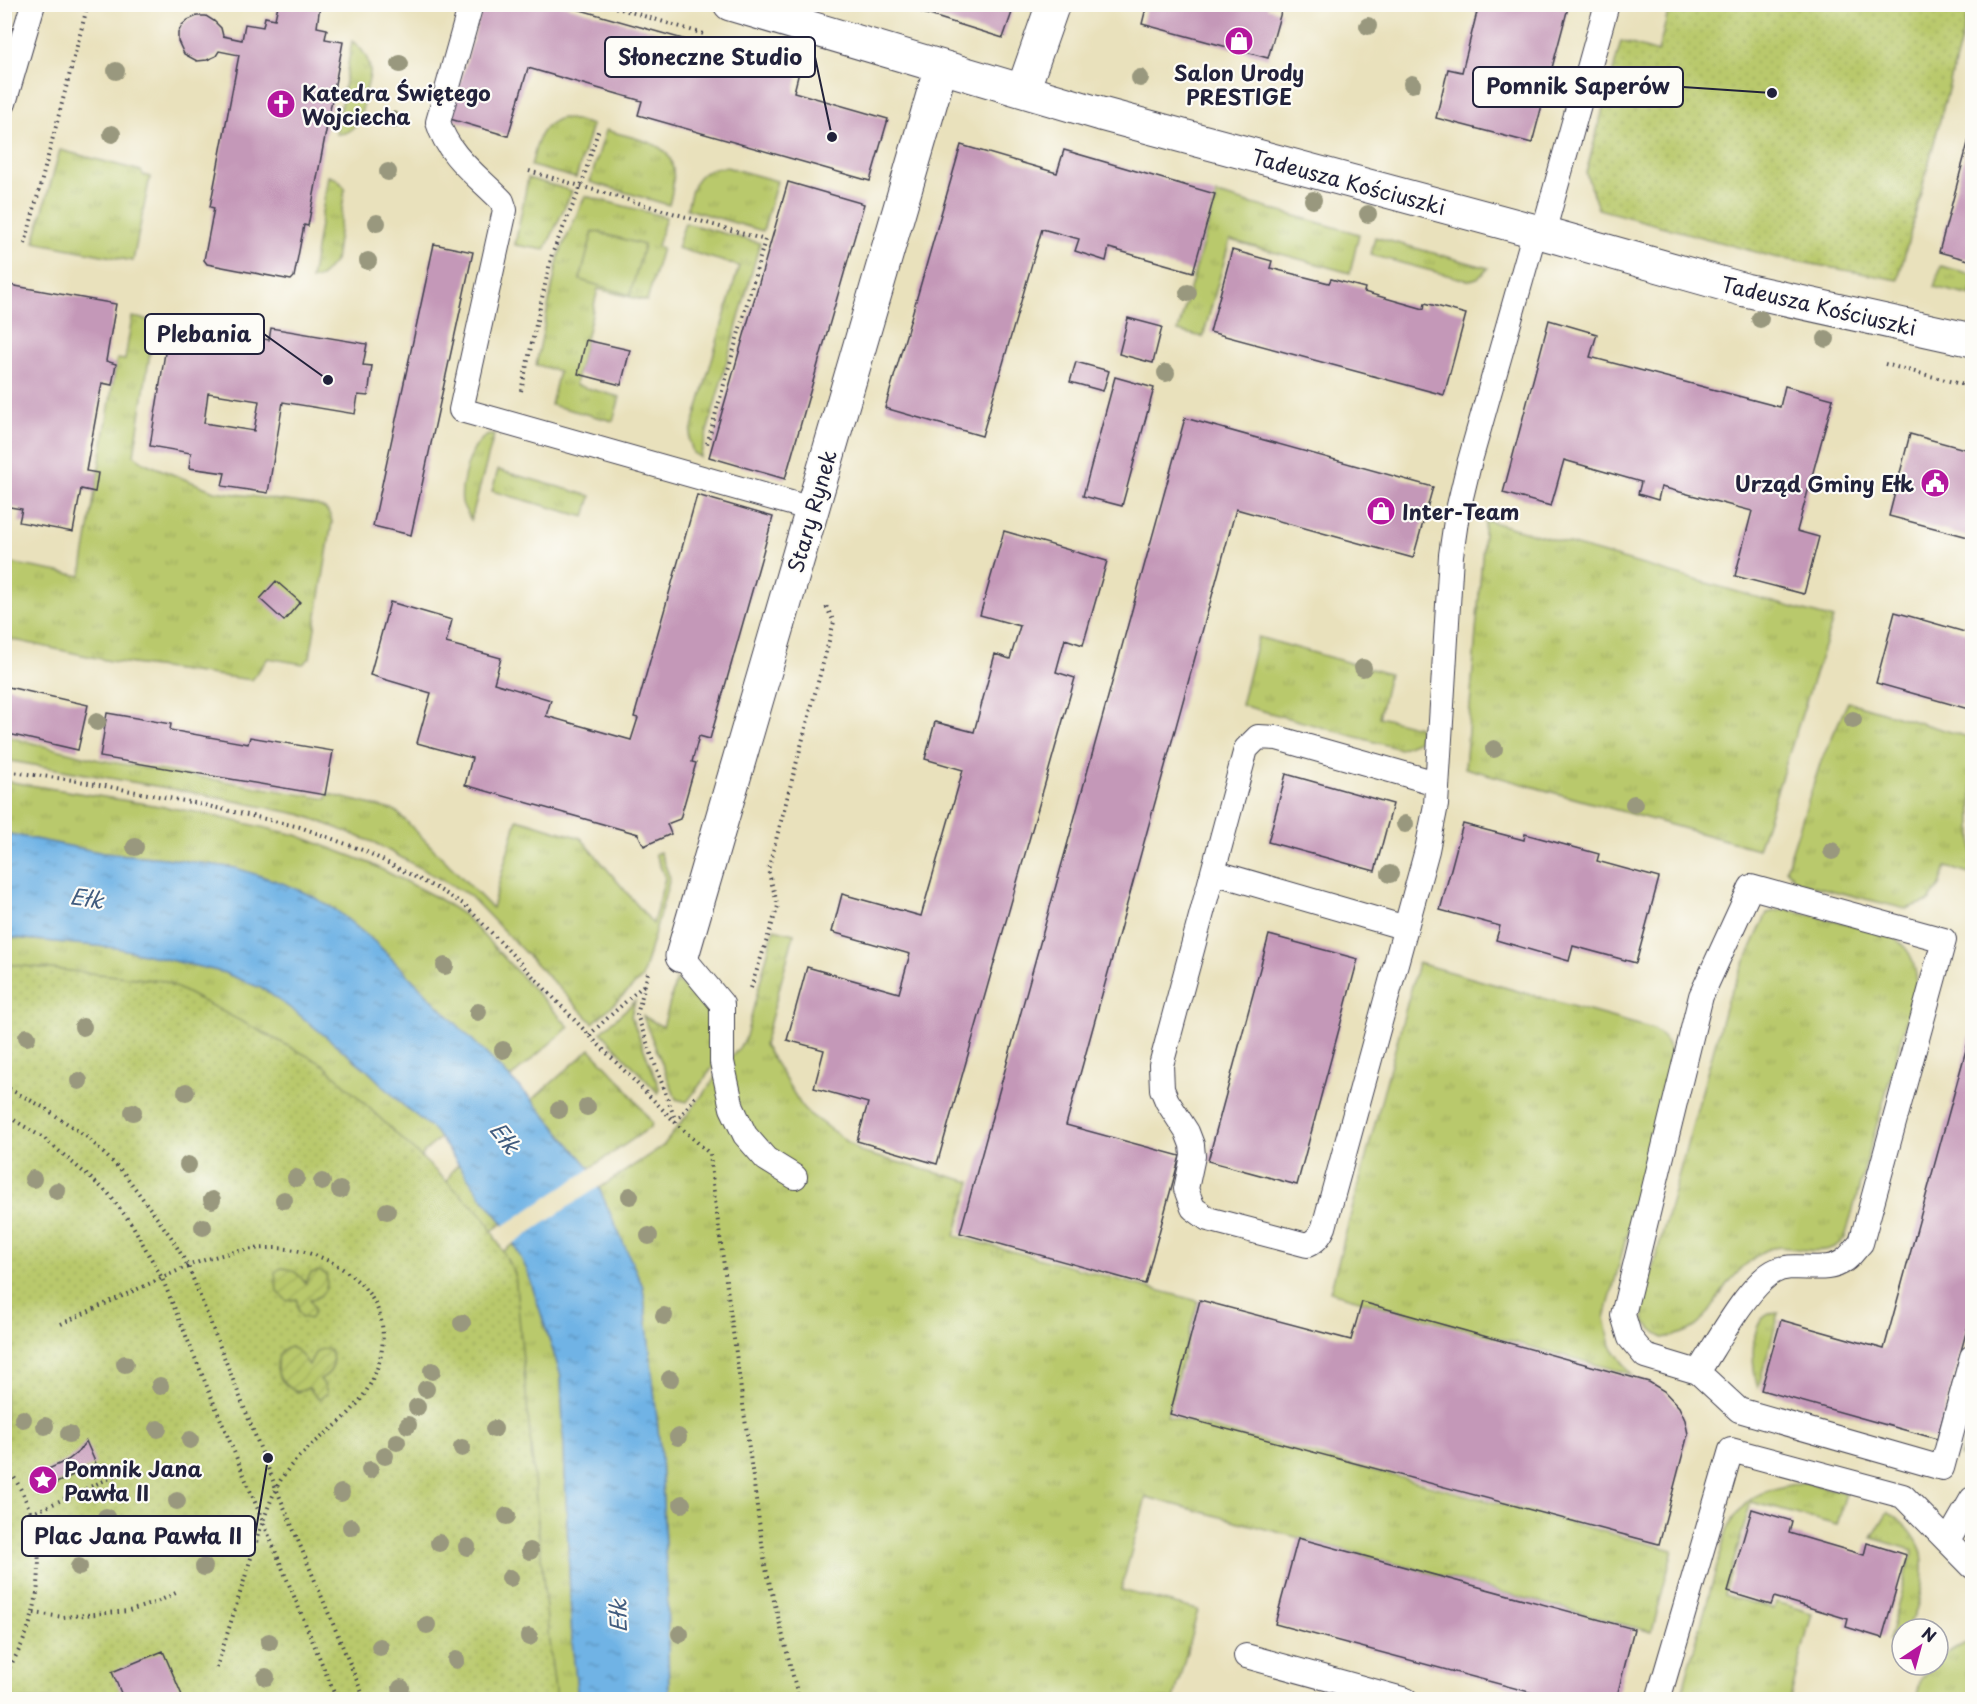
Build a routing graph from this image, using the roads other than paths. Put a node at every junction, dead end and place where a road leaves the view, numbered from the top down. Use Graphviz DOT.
graph roads {
  1 [pos="33,4"];
  2 [pos="471,4"];
  3 [pos="730,4"];
  4 [pos="1053,4"];
  5 [pos="1607,4"];
  6 [pos="941,67"];
  7 [pos="1023,90"];
  8 [pos="4,103"];
  9 [pos="1539,232"];
  10 [pos="1972,340"];
  11 [pos="812,509"];
  12 [pos="1437,783"];
  13 [pos="1212,872"];
  14 [pos="1406,928"];
  15 [pos="682,956"];
  16 [pos="795,1177"];
  17 [pos="1972,1357"];
  18 [pos="1698,1372"];
  19 [pos="1972,1499"];
  20 [pos="1948,1541"];
  21 [pos="1972,1566"];
  22 [pos="1246,1656"];
  23 [pos="1406,1700"];
  24 [pos="1658,1700"];
  1 -- 8 [label="lane"];
  2 -- 11 [label="lane"];
  3 -- 6 [label="street, Tadeusza Kościuszki"];
  4 -- 7 [label="street"];
  5 -- 9 [label="lane"];
  6 -- 7 [label="street, Tadeusza Kościuszki"];
  6 -- 11 [label="street, Stary Rynek"];
  7 -- 9 [label="street, Tadeusza Kościuszki"];
  9 -- 10 [label="street, Tadeusza Kościuszki"];
  9 -- 12 [label="lane"];
  11 -- 15 [label="street, Stary Rynek"];
  12 -- 13 [label="lane"];
  12 -- 14 [label="lane"];
  13 -- 14 [label="lane"];
  13 -- 14 [label="lane"];
  15 -- 16 [label="lane"];
  17 -- 18 [label="lane"];
  18 -- 18 [label="lane"];
  19 -- 20 [label="lane"];
  20 -- 21 [label="lane"];
  20 -- 24 [label="lane"];
  22 -- 23 [label="lane"];
}
